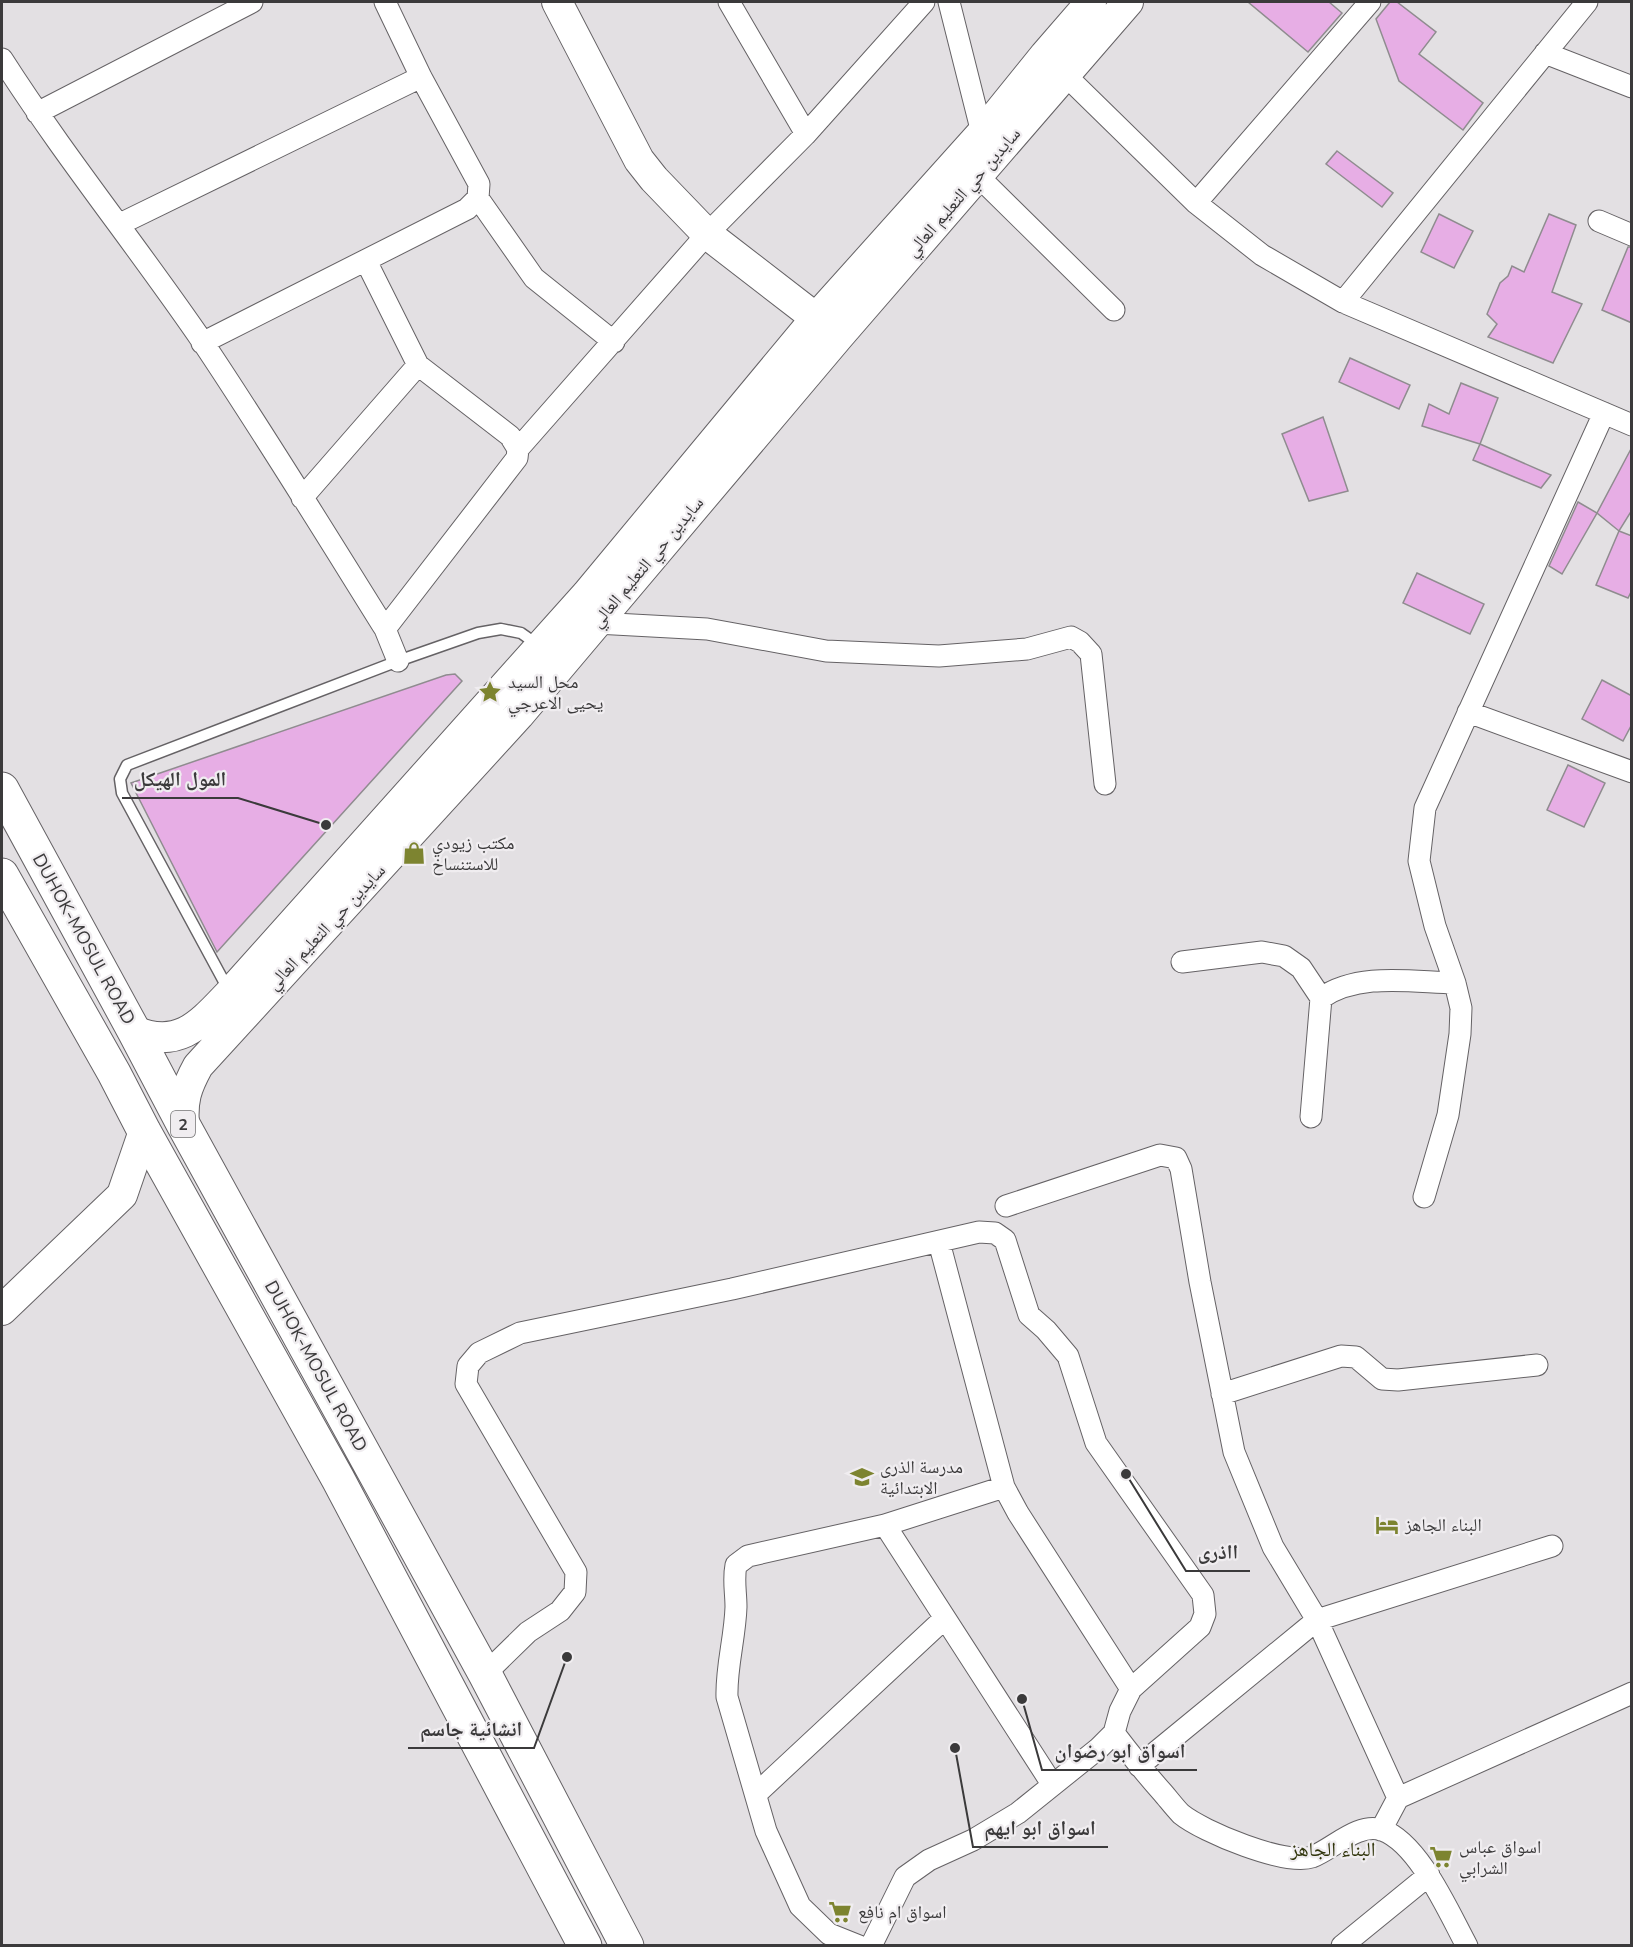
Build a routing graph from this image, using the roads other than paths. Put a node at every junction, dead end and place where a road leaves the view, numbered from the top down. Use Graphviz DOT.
graph roads {
  1 [pos="252,2"];
  2 [pos="385,2"];
  3 [pos="557,2"];
  4 [pos="729,2"];
  5 [pos="924,2"];
  6 [pos="949,2"];
  7 [pos="1091,2"];
  8 [pos="1128,2"];
  9 [pos="1370,2"];
  10 [pos="1587,2"];
  11 [pos="1545,53"];
  12 [pos="2,59"];
  13 [pos="1055,64"];
  14 [pos="421,77"];
  15 [pos="1632,87"];
  16 [pos="37,114"];
  17 [pos="982,133"];
  18 [pos="806,134"];
  19 [pos="977,176"];
  20 [pos="478,198"];
  21 [pos="1196,203"];
  22 [pos="1599,221"];
  23 [pos="120,224"];
  24 [pos="707,234"];
  25 [pos="1632,235"];
  26 [pos="366,261"];
  27 [pos="1343,302"];
  28 [pos="1114,310"];
  29 [pos="827,327"];
  30 [pos="614,342"];
  31 [pos="202,343"];
  32 [pos="418,365"];
  33 [pos="1604,413"];
  34 [pos="1632,425"];
  35 [pos="518,449"];
  36 [pos="302,498"];
  37 [pos="596,623"];
  38 [pos="385,629"];
  39 [pos="551,655"];
  40 [pos="398,661"];
  41 [pos="1468,712"];
  42 [pos="1632,772"];
  43 [pos="1106,784"];
  44 [pos="2,789"];
  45 [pos="2,875"];
  46 [pos="1182,962"];
  47 [pos="1455,983"];
  48 [pos="230,993"];
  49 [pos="1321,998"];
  50 [pos="134,1031"];
  51 [pos="1311,1116"];
  52 [pos="184,1126"];
  53 [pos="144,1131"];
  54 [pos="1424,1197"];
  55 [pos="1006,1206"];
  56 [pos="939,1242"];
  57 [pos="2,1310"];
  58 [pos="1538,1365"];
  59 [pos="1222,1394"];
  60 [pos="1004,1487"];
  61 [pos="885,1525"];
  62 [pos="1552,1546"];
  63 [pos="945,1618"];
  64 [pos="1317,1620"];
  65 [pos="485,1674"];
  66 [pos="1131,1689"];
  67 [pos="1632,1693"];
  68 [pos="1114,1733"];
  69 [pos="1139,1766"];
  70 [pos="1052,1784"];
  71 [pos="756,1794"];
  72 [pos="1398,1798"];
  73 [pos="1381,1830"];
  74 [pos="1429,1875"];
  75 [pos="585,1946"];
  76 [pos="627,1946"];
  77 [pos="859,1946"];
  78 [pos="871,1946"];
  79 [pos="1342,1946"];
  80 [pos="1467,1946"];
  1 -- 16 [label="street"];
  2 -- 14 [label="street"];
  3 -- 24 [label="main road"];
  4 -- 18 [label="street"];
  5 -- 18 [label="street"];
  6 -- 17 [label="street"];
  7 -- 13 [label="main road, سايدين حي التعليم العالي"];
  8 -- 13 [label="main road, سايدين حي التعليم العالي"];
  9 -- 21 [label="street"];
  10 -- 11 [label="street"];
  11 -- 15 [label="street"];
  11 -- 27 [label="street"];
  12 -- 16 [label="street"];
  13 -- 17 [label="main road, سايدين حي التعليم العالي"];
  13 -- 19 [label="main road, سايدين حي التعليم العالي"];
  13 -- 21 [label="street"];
  14 -- 20 [label="street"];
  14 -- 23 [label="street"];
  16 -- 23 [label="street"];
  17 -- 29 [label="main road, سايدين حي التعليم العالي"];
  18 -- 24 [label="street"];
  19 -- 28 [label="street"];
  19 -- 29 [label="main road, سايدين حي التعليم العالي"];
  20 -- 26 [label="street"];
  20 -- 30 [label="street"];
  21 -- 27 [label="street"];
  22 -- 25 [label="street"];
  23 -- 31 [label="street"];
  24 -- 29 [label="main road"];
  24 -- 30 [label="street"];
  26 -- 31 [label="street"];
  26 -- 32 [label="street"];
  27 -- 33 [label="street"];
  29 -- 37 [label="main road, سايدين حي التعليم العالي"];
  29 -- 39 [label="main road, سايدين حي التعليم العالي"];
  30 -- 35 [label="street"];
  31 -- 36 [label="street"];
  32 -- 35 [label="street"];
  32 -- 36 [label="street"];
  33 -- 34 [label="street"];
  33 -- 41 [label="street"];
  35 -- 38 [label="street"];
  36 -- 38 [label="street"];
  37 -- 39 [label="main road, سايدين حي التعليم العالي"];
  37 -- 43 [label="street"];
  38 -- 40 [label="street"];
  39 -- 40 [label="lane"];
  39 -- 48 [label="main road, سايدين حي التعليم العالي"];
  39 -- 52 [label="main road, سايدين حي التعليم العالي"];
  40 -- 48 [label="lane"];
  41 -- 42 [label="street"];
  41 -- 47 [label="street"];
  44 -- 50 [label="highway, DUHOK-MOSUL ROAD / 2"];
  45 -- 53 [label="highway, DUHOK-MOSUL ROAD / 2"];
  46 -- 49 [label="street"];
  47 -- 49 [label="street"];
  47 -- 54 [label="street"];
  48 -- 50 [label="main road, سايدين حي التعليم العالي"];
  49 -- 51 [label="street"];
  50 -- 52 [label="highway, DUHOK-MOSUL ROAD / 2"];
  52 -- 65 [label="highway, DUHOK-MOSUL ROAD / 2"];
  53 -- 57 [label="main road"];
  53 -- 75 [label="highway, DUHOK-MOSUL ROAD / 2"];
  55 -- 59 [label="street"];
  56 -- 60 [label="street"];
  56 -- 65 [label="street"];
  56 -- 66 [label="street"];
  58 -- 59 [label="street"];
  59 -- 64 [label="street"];
  60 -- 61 [label="street"];
  60 -- 66 [label="street"];
  61 -- 63 [label="street"];
  61 -- 71 [label="street"];
  62 -- 64 [label="street"];
  63 -- 70 [label="street"];
  63 -- 71 [label="street"];
  64 -- 69 [label="street"];
  64 -- 72 [label="street"];
  65 -- 76 [label="highway, DUHOK-MOSUL ROAD / 2"];
  66 -- 68 [label="street"];
  67 -- 72 [label="street"];
  68 -- 69 [label="street"];
  68 -- 70 [label="street"];
  69 -- 73 [label="street"];
  70 -- 78 [label="street"];
  71 -- 77 [label="street"];
  72 -- 73 [label="street"];
  73 -- 74 [label="street"];
  74 -- 79 [label="street"];
  74 -- 80 [label="street"];
}
